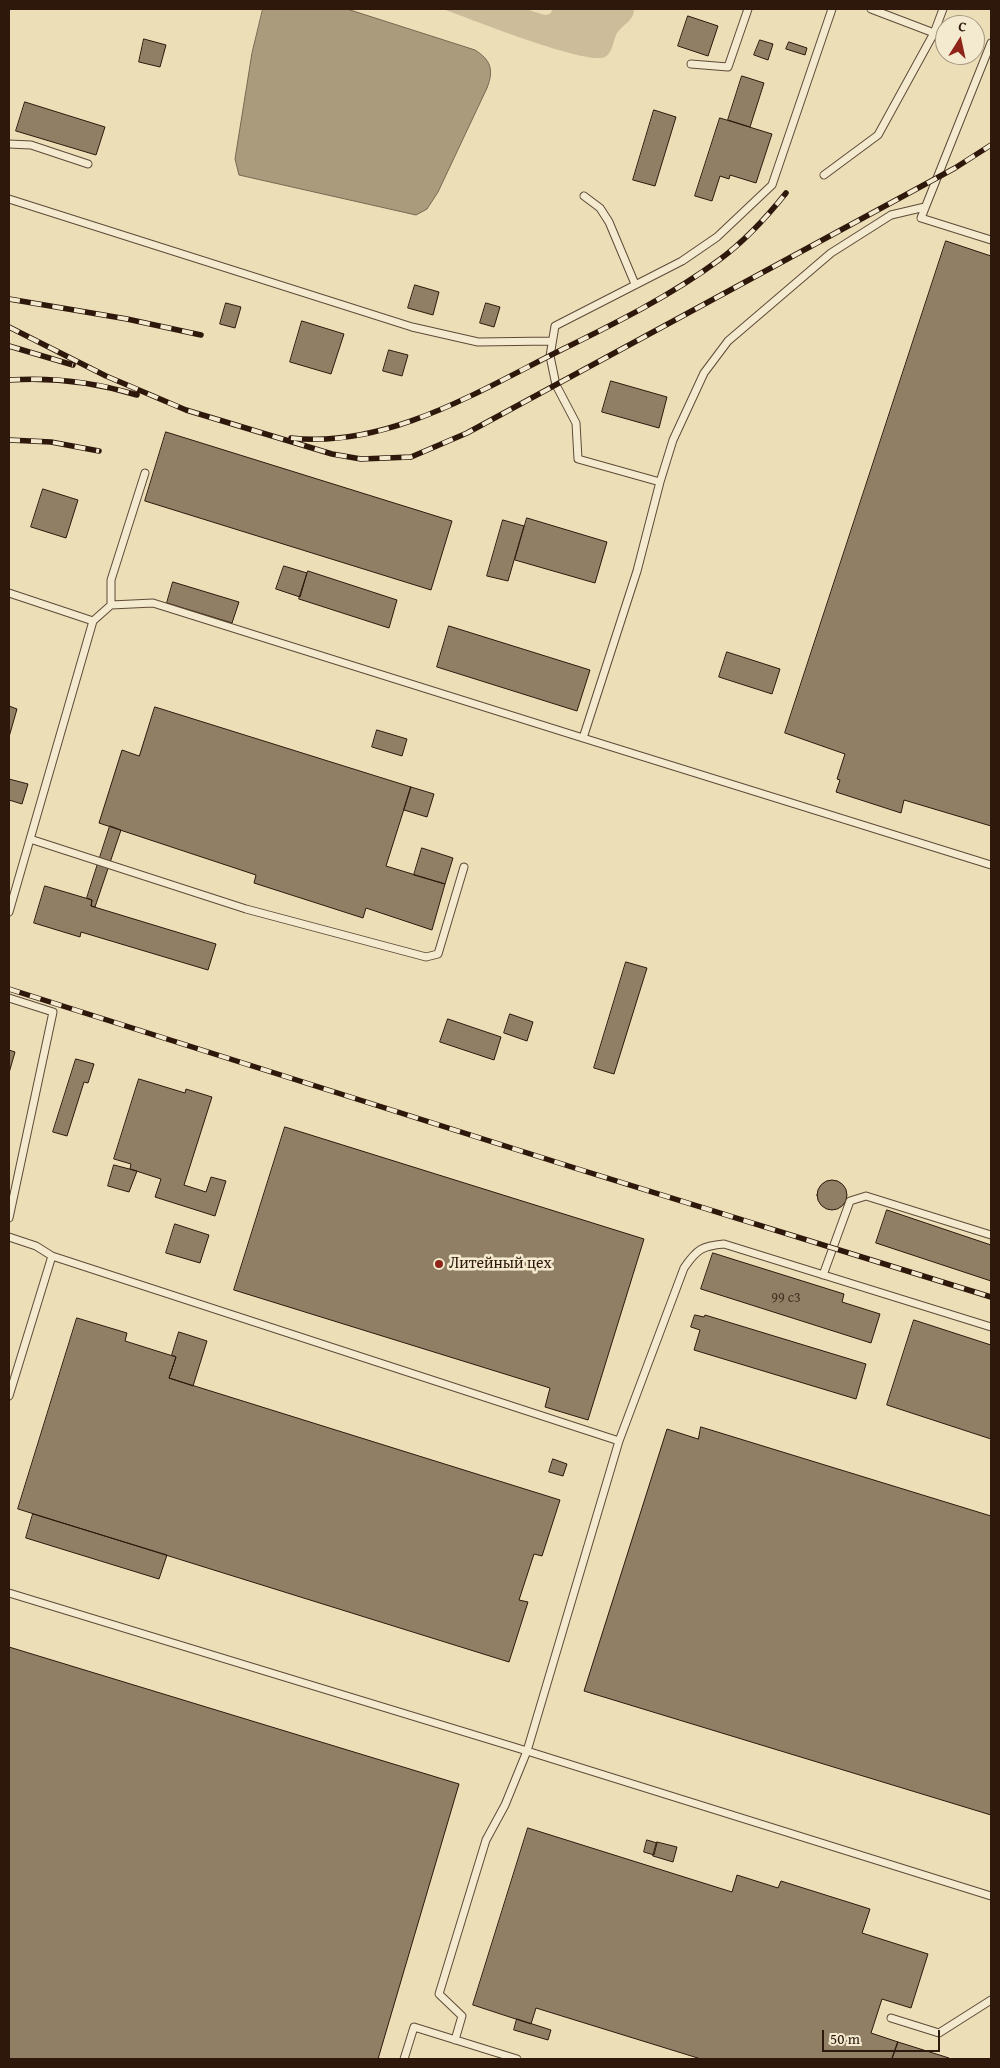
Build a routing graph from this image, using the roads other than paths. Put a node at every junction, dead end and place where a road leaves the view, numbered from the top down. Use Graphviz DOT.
graph roads {
  1 [pos="748,9"];
  2 [pos="832,9"];
  3 [pos="871,9"];
  4 [pos="943,9"];
  5 [pos="934,33"];
  6 [pos="991,43"];
  7 [pos="692,64"];
  8 [pos="9,144"];
  9 [pos="88,164"];
  10 [pos="824,175"];
  11 [pos="584,196"];
  12 [pos="9,199"];
  13 [pos="925,207"];
  14 [pos="991,240"];
  15 [pos="635,284"];
  16 [pos="551,341"];
  17 [pos="145,473"];
  18 [pos="660,482"];
  19 [pos="9,593"];
  20 [pos="111,605"];
  21 [pos="94,621"];
  22 [pos="583,738"];
  23 [pos="30,839"];
  24 [pos="991,865"];
  25 [pos="464,867"];
  26 [pos="9,912"];
  27 [pos="9,998"];
  28 [pos="9,1218"];
  29 [pos="991,1236"];
  30 [pos="9,1237"];
  31 [pos="52,1256"];
  32 [pos="823,1275"];
  33 [pos="991,1327"];
  34 [pos="9,1396"];
  35 [pos="619,1441"];
  36 [pos="9,1593"];
  37 [pos="527,1751"];
  38 [pos="991,1896"];
  39 [pos="991,2000"];
  40 [pos="891,2018"];
  41 [pos="455,2040"];
  42 [pos="404,2059"];
  43 [pos="517,2059"];
  1 -- 7 [label="lane"];
  2 -- 15 [label="lane"];
  3 -- 5 [label="lane"];
  4 -- 5 [label="lane"];
  5 -- 10 [label="lane"];
  6 -- 13 [label="lane"];
  8 -- 9 [label="lane"];
  11 -- 15 [label="lane"];
  12 -- 16 [label="lane"];
  13 -- 14 [label="lane"];
  13 -- 18 [label="lane"];
  15 -- 16 [label="lane"];
  16 -- 18 [label="lane"];
  17 -- 20 [label="lane"];
  18 -- 22 [label="lane"];
  19 -- 21 [label="lane"];
  20 -- 21 [label="lane"];
  20 -- 22 [label="lane"];
  21 -- 23 [label="lane"];
  22 -- 24 [label="lane"];
  23 -- 25 [label="lane"];
  23 -- 26 [label="lane"];
  27 -- 28 [label="lane"];
  29 -- 32 [label="lane"];
  30 -- 31 [label="lane"];
  31 -- 34 [label="lane"];
  31 -- 35 [label="lane"];
  32 -- 33 [label="lane"];
  32 -- 35 [label="lane"];
  35 -- 37 [label="lane"];
  36 -- 37 [label="lane"];
  37 -- 38 [label="lane"];
  37 -- 41 [label="lane"];
  39 -- 40 [label="lane"];
  41 -- 42 [label="lane"];
  41 -- 43 [label="lane"];
}
